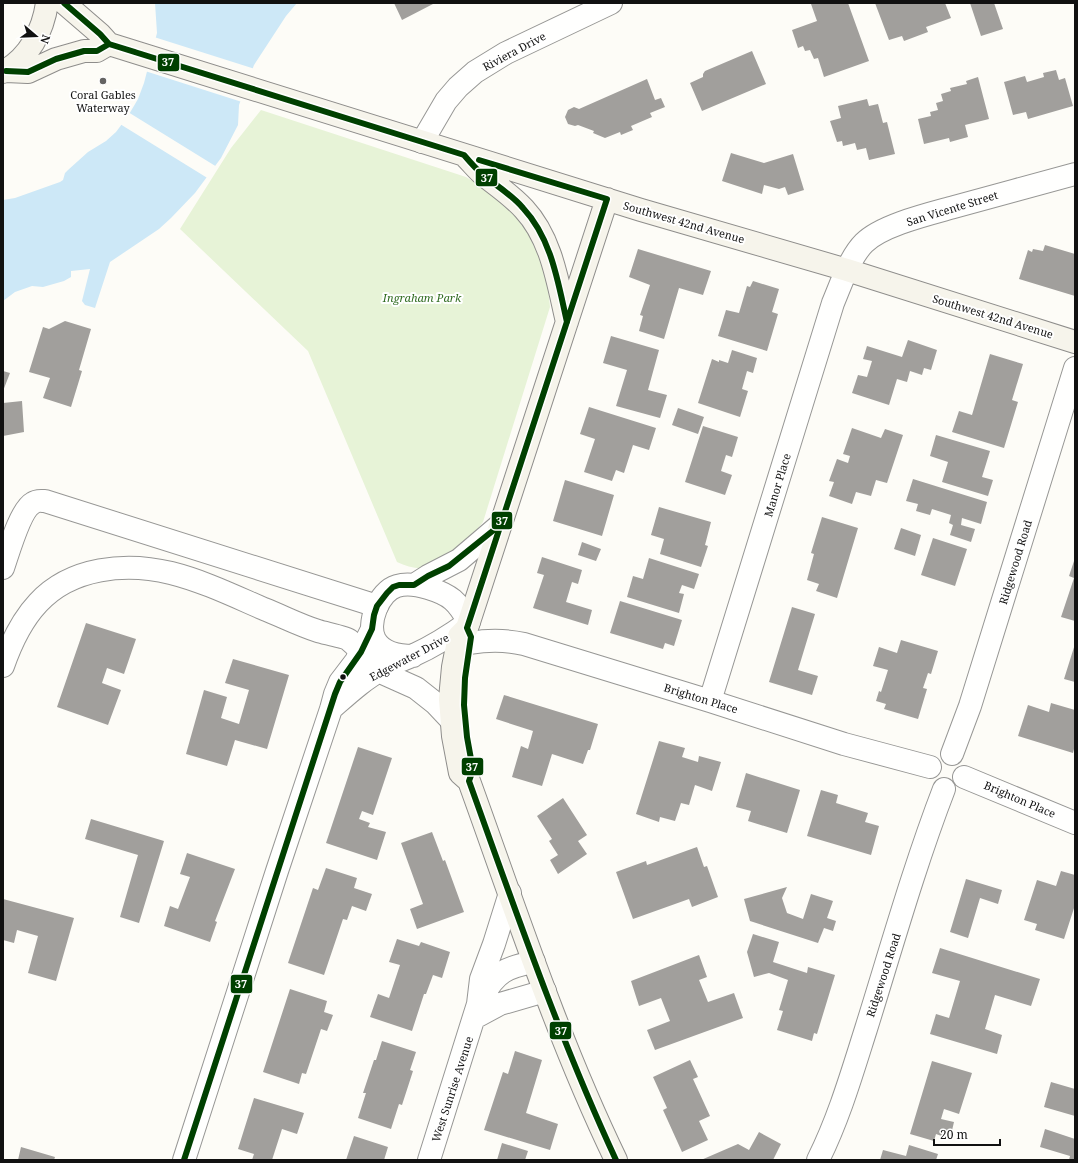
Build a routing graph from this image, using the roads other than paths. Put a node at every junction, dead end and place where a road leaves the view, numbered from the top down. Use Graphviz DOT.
graph roads {
  1 [pos="47,3"];
  2 [pos="64,3"];
  3 [pos="612,3"];
  4 [pos="109,44"];
  5 [pos="5,72"];
  6 [pos="422,142"];
  7 [pos="464,155"];
  8 [pos="1075,174"];
  9 [pos="607,199"];
  10 [pos="847,270"];
  11 [pos="567,322"];
  12 [pos="1075,342"];
  13 [pos="1075,368"];
  14 [pos="500,525"];
  15 [pos="3,568"];
  16 [pos="414,585"];
  17 [pos="377,606"];
  18 [pos="372,629"];
  19 [pos="469,631"];
  20 [pos="354,646"];
  21 [pos="413,656"];
  22 [pos="3,666"];
  23 [pos="378,671"];
  24 [pos="710,701"];
  25 [pos="331,709"];
  26 [pos="451,720"];
  27 [pos="952,754"];
  28 [pos="930,767"];
  29 [pos="964,777"];
  30 [pos="469,781"];
  31 [pos="944,789"];
  32 [pos="1075,823"];
  33 [pos="510,893"];
  34 [pos="534,962"];
  35 [pos="545,991"];
  36 [pos="476,1011"];
  37 [pos="184,1160"];
  38 [pos="429,1160"];
  39 [pos="616,1160"];
  40 [pos="818,1160"];
  1 -- 5 [label="main road"];
  2 -- 4 [label="main road, Southwest 42nd Avenue"];
  3 -- 6 [label="street, Riviera Drive"];
  4 -- 5 [label="main road"];
  4 -- 6 [label="main road, Southwest 42nd Avenue"];
  6 -- 7 [label="main road, Southwest 42nd Avenue"];
  7 -- 9 [label="main road, Southwest 42nd Avenue"];
  7 -- 11 [label="main road"];
  8 -- 10 [label="street, San Vicente Street"];
  9 -- 10 [label="main road, Southwest 42nd Avenue"];
  9 -- 11 [label="main road"];
  10 -- 12 [label="main road, Southwest 42nd Avenue"];
  10 -- 24 [label="street, Manor Place"];
  11 -- 14 [label="main road"];
  13 -- 27 [label="street, Ridgewood Road"];
  14 -- 16 [label="street"];
  14 -- 19 [label="main road"];
  15 -- 17 [label="street"];
  16 -- 17 [label="street"];
  16 -- 19 [label="street"];
  17 -- 18 [label="street"];
  18 -- 20 [label="street, Edgewater Drive"];
  18 -- 21 [label="street"];
  19 -- 21 [label="street, Edgewater Drive"];
  19 -- 24 [label="street, Brighton Place"];
  19 -- 26 [label="main road"];
  19 -- 30 [label="main road"];
  20 -- 22 [label="street"];
  20 -- 23 [label="street"];
  20 -- 25 [label="street, Edgewater Drive"];
  21 -- 23 [label="street, Edgewater Drive"];
  23 -- 25 [label="street, Edgewater Drive"];
  23 -- 26 [label="street"];
  24 -- 28 [label="street, Brighton Place"];
  25 -- 37 [label="street, Edgewater Drive"];
  26 -- 30 [label="main road"];
  27 -- 28 [label="street"];
  27 -- 29 [label="street"];
  28 -- 31 [label="street"];
  29 -- 31 [label="street"];
  29 -- 32 [label="street, Brighton Place"];
  30 -- 33 [label="main road"];
  31 -- 40 [label="street, Ridgewood Road"];
  33 -- 34 [label="main road"];
  33 -- 36 [label="street, West Sunrise Avenue"];
  34 -- 35 [label="main road"];
  34 -- 36 [label="street, West Sunrise Avenue"];
  35 -- 36 [label="street"];
  35 -- 39 [label="main road"];
  36 -- 38 [label="street, West Sunrise Avenue"];
}
